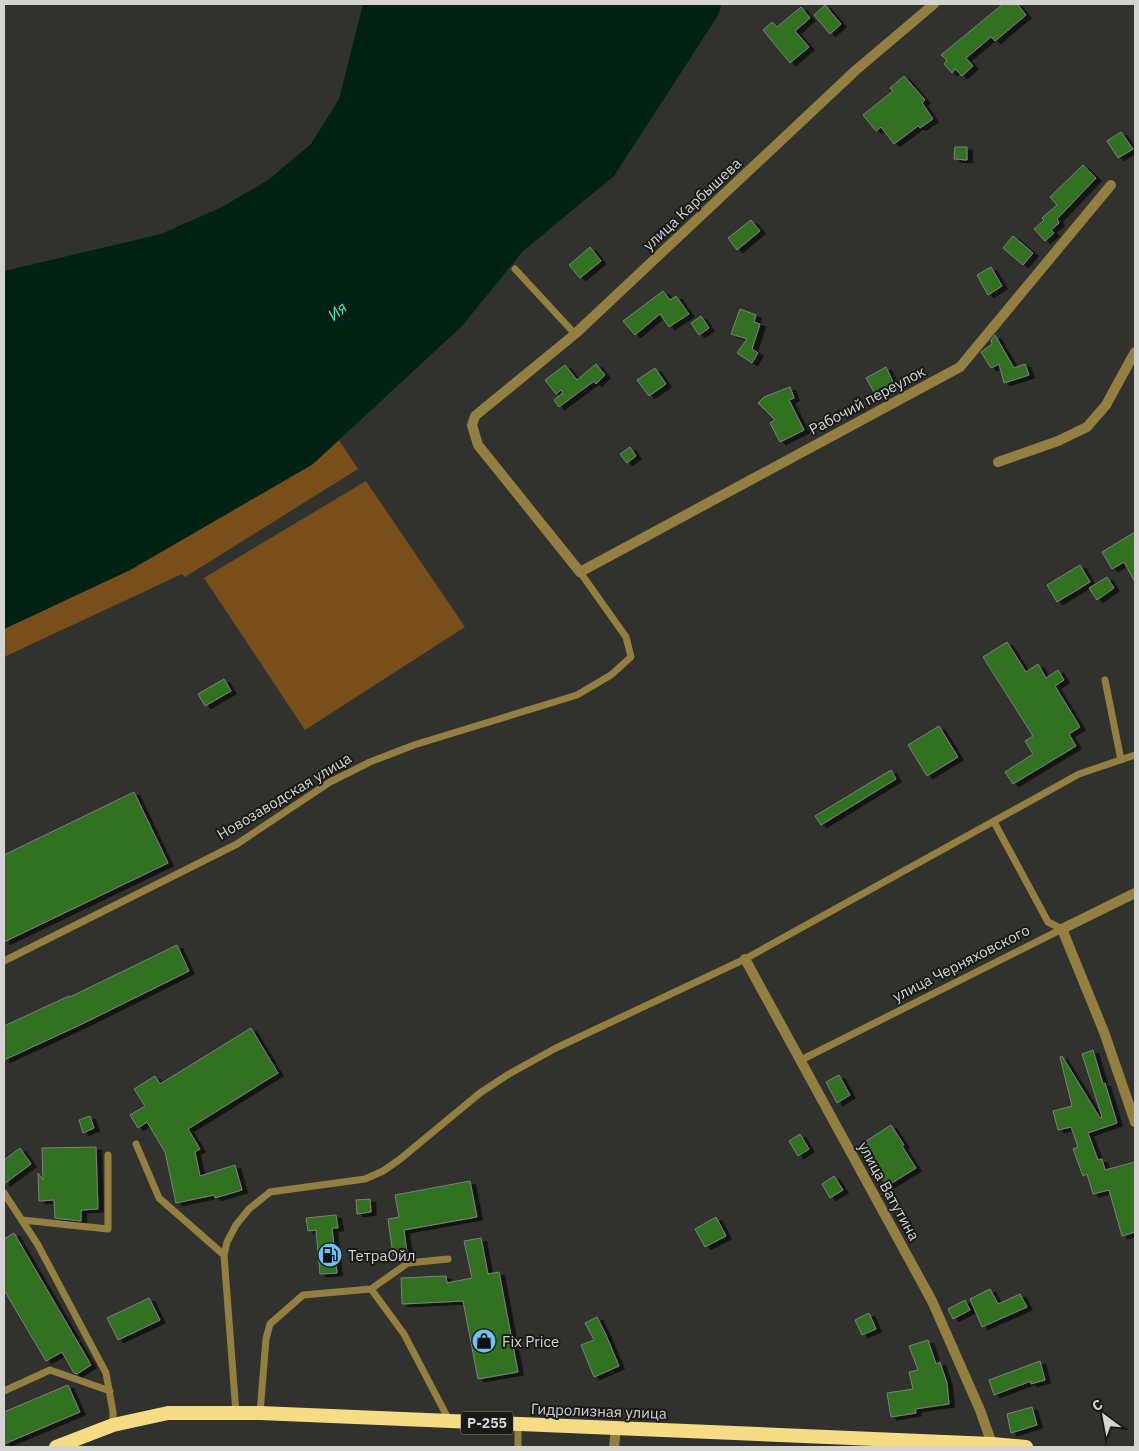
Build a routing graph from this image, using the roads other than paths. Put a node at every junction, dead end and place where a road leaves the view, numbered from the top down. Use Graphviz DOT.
graph roads {
  1 [pos="934,4"];
  2 [pos="1111,185"];
  3 [pos="515,269"];
  4 [pos="574,334"];
  5 [pos="1135,352"];
  6 [pos="998,462"];
  7 [pos="580,572"];
  8 [pos="1104,680"];
  9 [pos="1135,755"];
  10 [pos="1121,760"];
  11 [pos="994,822"];
  12 [pos="1135,893"];
  13 [pos="1062,929"];
  14 [pos="745,959"];
  15 [pos="4,961"];
  16 [pos="801,1060"];
  17 [pos="1135,1122"];
  18 [pos="136,1144"];
  19 [pos="108,1155"];
  20 [pos="4,1193"];
  21 [pos="22,1220"];
  22 [pos="224,1255"];
  23 [pos="448,1259"];
  24 [pos="371,1289"];
  25 [pos="4,1391"];
  26 [pos="110,1392"];
  27 [pos="260,1413"];
  28 [pos="236,1414"];
  29 [pos="450,1422"];
  30 [pos="518,1424"];
  31 [pos="113,1425"];
  32 [pos="616,1428"];
  33 [pos="71,1444"];
  34 [pos="992,1444"];
  35 [pos="56,1447"];
  36 [pos="518,1447"];
  37 [pos="614,1447"];
  38 [pos="1026,1447"];
  1 -- 4 [label="street, улица Карбышева"];
  2 -- 7 [label="street, Рабочий переулок"];
  3 -- 4 [label="lane"];
  4 -- 7 [label="street, улица Карбышева"];
  5 -- 6 [label="street"];
  7 -- 15 [label="lane, Новозаводская улица"];
  8 -- 10 [label="lane"];
  9 -- 10 [label="lane"];
  10 -- 11 [label="lane"];
  11 -- 13 [label="lane"];
  11 -- 14 [label="lane"];
  12 -- 13 [label="street, улица Черняховского"];
  13 -- 16 [label="lane, улица Черняховского"];
  13 -- 17 [label="street"];
  14 -- 16 [label="street, улица Ватутина"];
  14 -- 22 [label="lane"];
  16 -- 34 [label="street, улица Ватутина"];
  18 -- 22 [label="lane"];
  19 -- 21 [label="lane"];
  20 -- 21 [label="lane"];
  21 -- 26 [label="lane"];
  22 -- 28 [label="lane"];
  23 -- 24 [label="lane"];
  24 -- 27 [label="lane"];
  24 -- 29 [label="lane"];
  25 -- 26 [label="lane"];
  26 -- 31 [label="lane"];
  27 -- 28 [label="highway, Гидролизная улица / Р-255"];
  27 -- 29 [label="highway, Гидролизная улица / Р-255"];
  28 -- 31 [label="highway, Гидролизная улица / Р-255"];
  29 -- 30 [label="highway, Гидролизная улица / Р-255"];
  30 -- 32 [label="highway, Гидролизная улица / Р-255"];
  30 -- 36 [label="lane"];
  31 -- 33 [label="highway, Гидролизная улица / Р-255"];
  32 -- 34 [label="highway, Гидролизная улица / Р-255"];
  32 -- 37 [label="street"];
  33 -- 35 [label="highway, Гидролизная улица / Р-255"];
  34 -- 38 [label="highway, Гидролизная улица / Р-255"];
}
